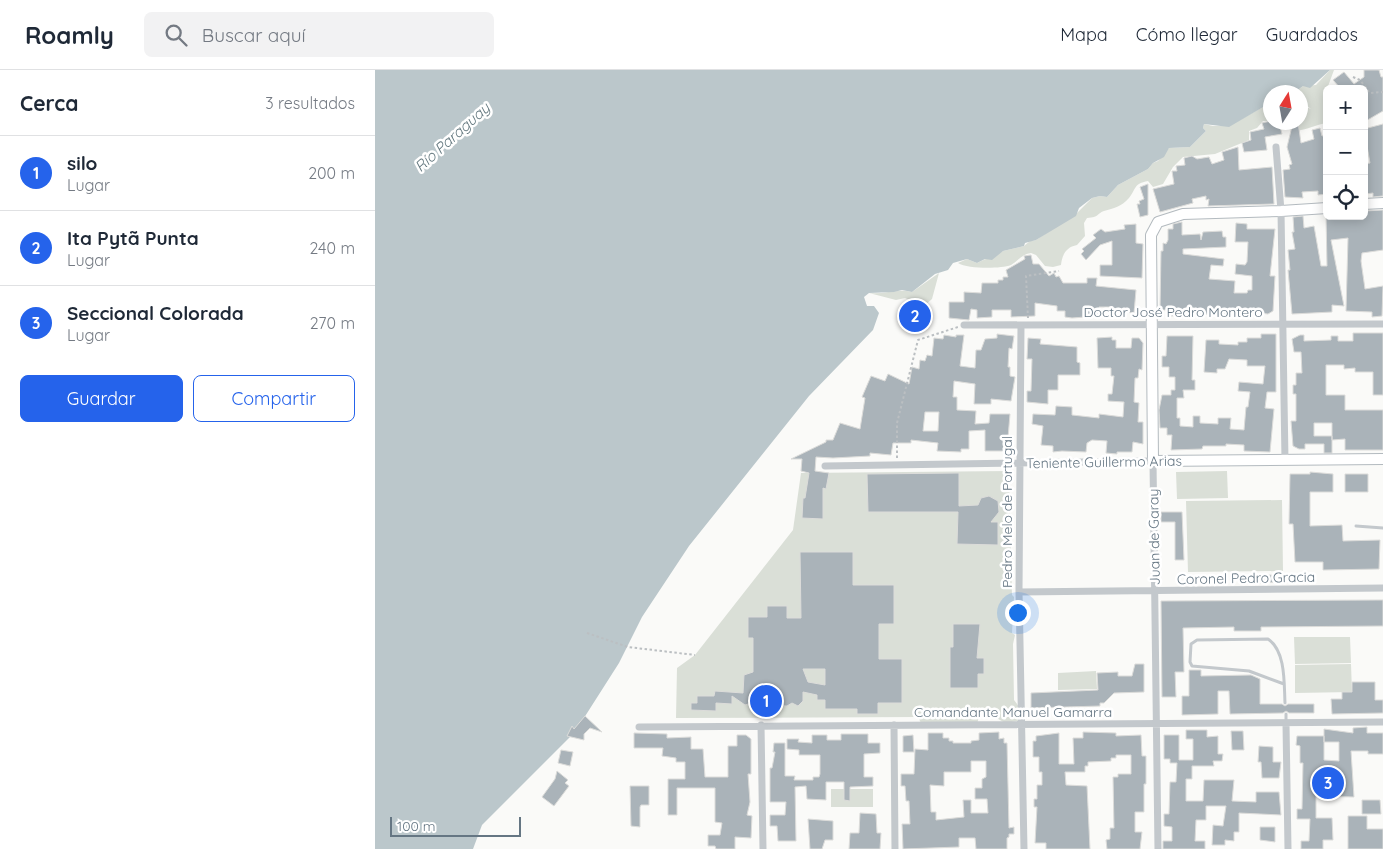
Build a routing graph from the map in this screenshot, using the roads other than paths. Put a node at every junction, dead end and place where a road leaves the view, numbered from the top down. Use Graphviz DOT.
graph roads {
  1 [pos="1276,147"];
  2 [pos="1383,203"];
  3 [pos="1368,204"];
  4 [pos="1323,208"];
  5 [pos="1281,211"];
  6 [pos="1383,324"];
  7 [pos="964,325"];
  8 [pos="1024,325"];
  9 [pos="1284,325"];
  10 [pos="1152,326"];
  11 [pos="1383,458"];
  12 [pos="1285,460"];
  13 [pos="1153,461"];
  14 [pos="1019,463"];
  15 [pos="825,466"];
  16 [pos="1356,526"];
  17 [pos="1383,528"];
  18 [pos="1383,588"];
  19 [pos="1019,592"];
  20 [pos="1155,592"];
  21 [pos="1284,684"];
  22 [pos="1285,703"];
  23 [pos="1286,714"];
  24 [pos="1383,722"];
  25 [pos="761,724"];
  26 [pos="1155,724"];
  27 [pos="1287,724"];
  28 [pos="894,725"];
  29 [pos="1023,725"];
  30 [pos="641,727"];
  31 [pos="763,849"];
  32 [pos="895,849"];
  33 [pos="1024,849"];
  34 [pos="1158,849"];
  35 [pos="1288,849"];
  1 -- 5 [label="street"];
  2 -- 3 [label="street"];
  4 -- 5 [label="street"];
  5 -- 9 [label="street"];
  5 -- 10 [label="street, Juan de Garay"];
  6 -- 9 [label="street, Doctor José Pedro Montero"];
  7 -- 8 [label="street, Doctor José Pedro Montero"];
  8 -- 10 [label="street, Doctor José Pedro Montero"];
  8 -- 14 [label="street, Pedro Melo de Portugal"];
  9 -- 10 [label="street, Doctor José Pedro Montero"];
  9 -- 12 [label="street"];
  10 -- 13 [label="street, Juan de Garay"];
  11 -- 12 [label="street, Teniente Guillermo Arias"];
  12 -- 13 [label="street, Teniente Guillermo Arias"];
  13 -- 14 [label="street, Teniente Guillermo Arias"];
  13 -- 20 [label="street, Juan de Garay"];
  14 -- 15 [label="street, Teniente Guillermo Arias"];
  14 -- 19 [label="street, Pedro Melo de Portugal"];
  16 -- 17 [label="lane"];
  18 -- 20 [label="street, Coronel Pedro Gracia"];
  19 -- 20 [label="street, Coronel Pedro Gracia"];
  19 -- 29 [label="street, Pedro Melo de Portugal"];
  20 -- 26 [label="street, Juan de Garay"];
  21 -- 21 [label="lane"];
  21 -- 22 [label="lane"];
  23 -- 27 [label="lane"];
  24 -- 27 [label="street, Comandante Manuel Gamarra"];
  25 -- 28 [label="street, Comandante Manuel Gamarra"];
  25 -- 30 [label="street, Comandante Manuel Gamarra"];
  25 -- 31 [label="street"];
  26 -- 27 [label="street, Comandante Manuel Gamarra"];
  26 -- 29 [label="street, Comandante Manuel Gamarra"];
  26 -- 34 [label="street, Juan de Garay"];
  27 -- 35 [label="street"];
  28 -- 29 [label="street, Comandante Manuel Gamarra"];
  28 -- 32 [label="street"];
  29 -- 33 [label="street, Pedro Melo de Portugal"];
}
